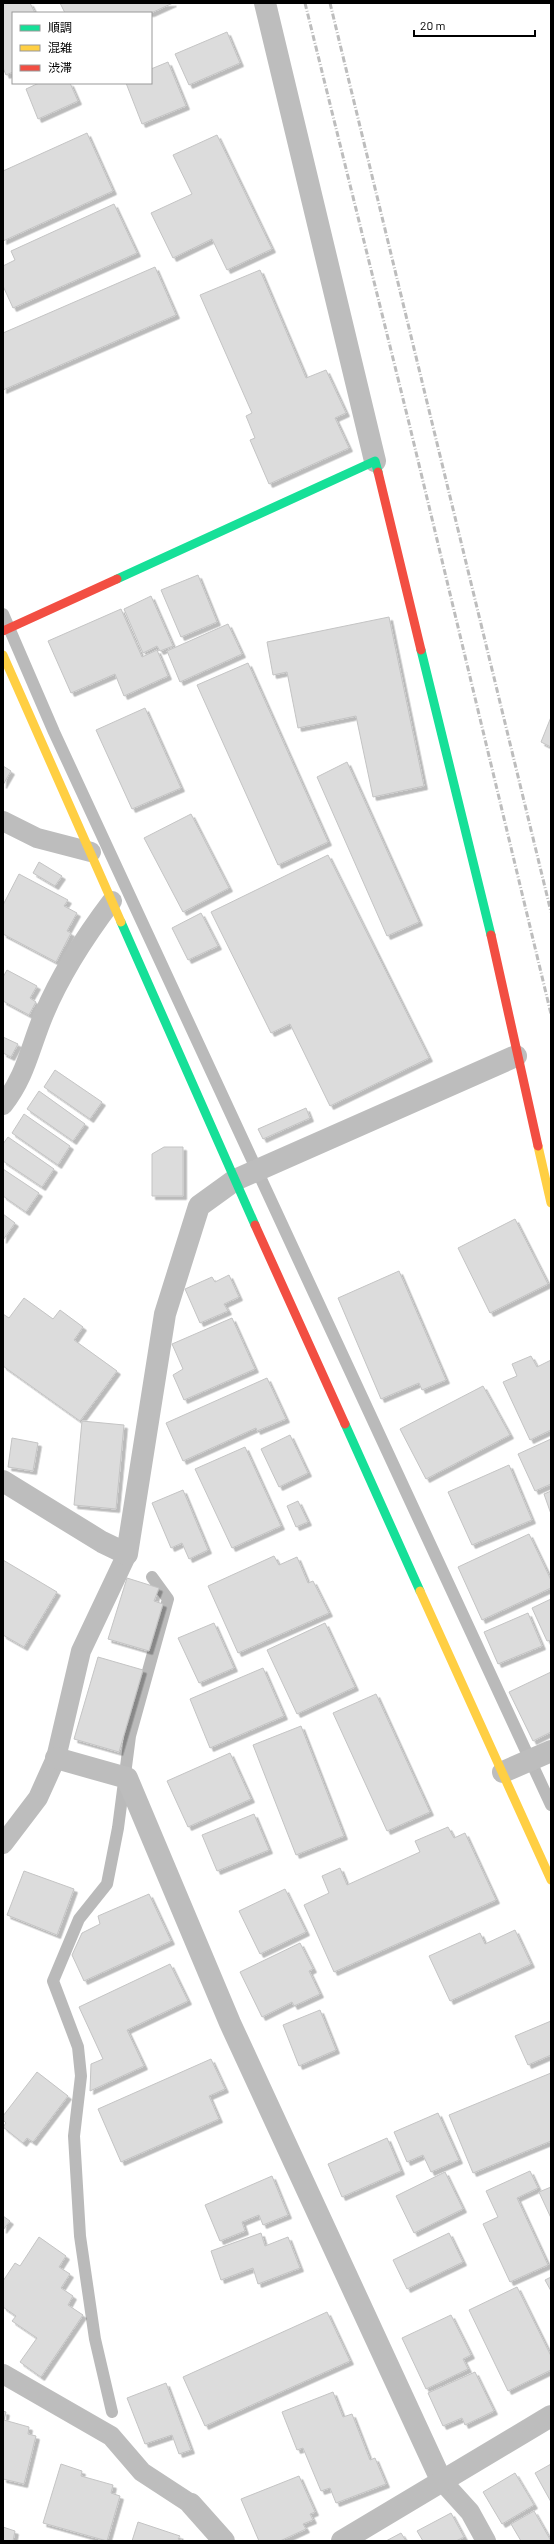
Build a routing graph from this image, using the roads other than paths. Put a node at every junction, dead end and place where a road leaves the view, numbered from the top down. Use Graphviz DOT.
graph roads {
  1 [pos="265,3"];
  2 [pos="376,461"];
  3 [pos="3,631"];
  4 [pos="3,656"];
  5 [pos="3,821"];
  6 [pos="91,852"];
  7 [pos="112,901"];
  8 [pos="516,1056"];
  9 [pos="3,1105"];
  10 [pos="235,1180"];
  11 [pos="551,1203"];
  12 [pos="3,1481"];
  13 [pos="127,1554"];
  14 [pos="551,1751"];
  15 [pos="56,1758"];
  16 [pos="503,1772"];
  17 [pos="3,1844"];
  18 [pos="551,1880"];
  19 [pos="3,2374"];
  20 [pos="551,2416"];
  21 [pos="441,2480"];
  22 [pos="191,2504"];
  23 [pos="224,2541"];
  24 [pos="342,2541"];
  25 [pos="486,2541"];
  1 -- 2 [label="street"];
  2 -- 3 [label="street"];
  2 -- 8 [label="street"];
  4 -- 6 [label="street"];
  5 -- 6 [label="lane"];
  6 -- 7 [label="street"];
  7 -- 9 [label="lane"];
  7 -- 10 [label="street"];
  8 -- 10 [label="street"];
  8 -- 11 [label="street"];
  10 -- 13 [label="street"];
  10 -- 16 [label="street"];
  12 -- 13 [label="street"];
  13 -- 15 [label="lane"];
  14 -- 16 [label="street"];
  15 -- 17 [label="lane"];
  15 -- 21 [label="street"];
  16 -- 18 [label="street"];
  19 -- 22 [label="lane"];
  20 -- 21 [label="street"];
  21 -- 24 [label="street"];
  21 -- 25 [label="lane"];
  22 -- 23 [label="street"];
}
